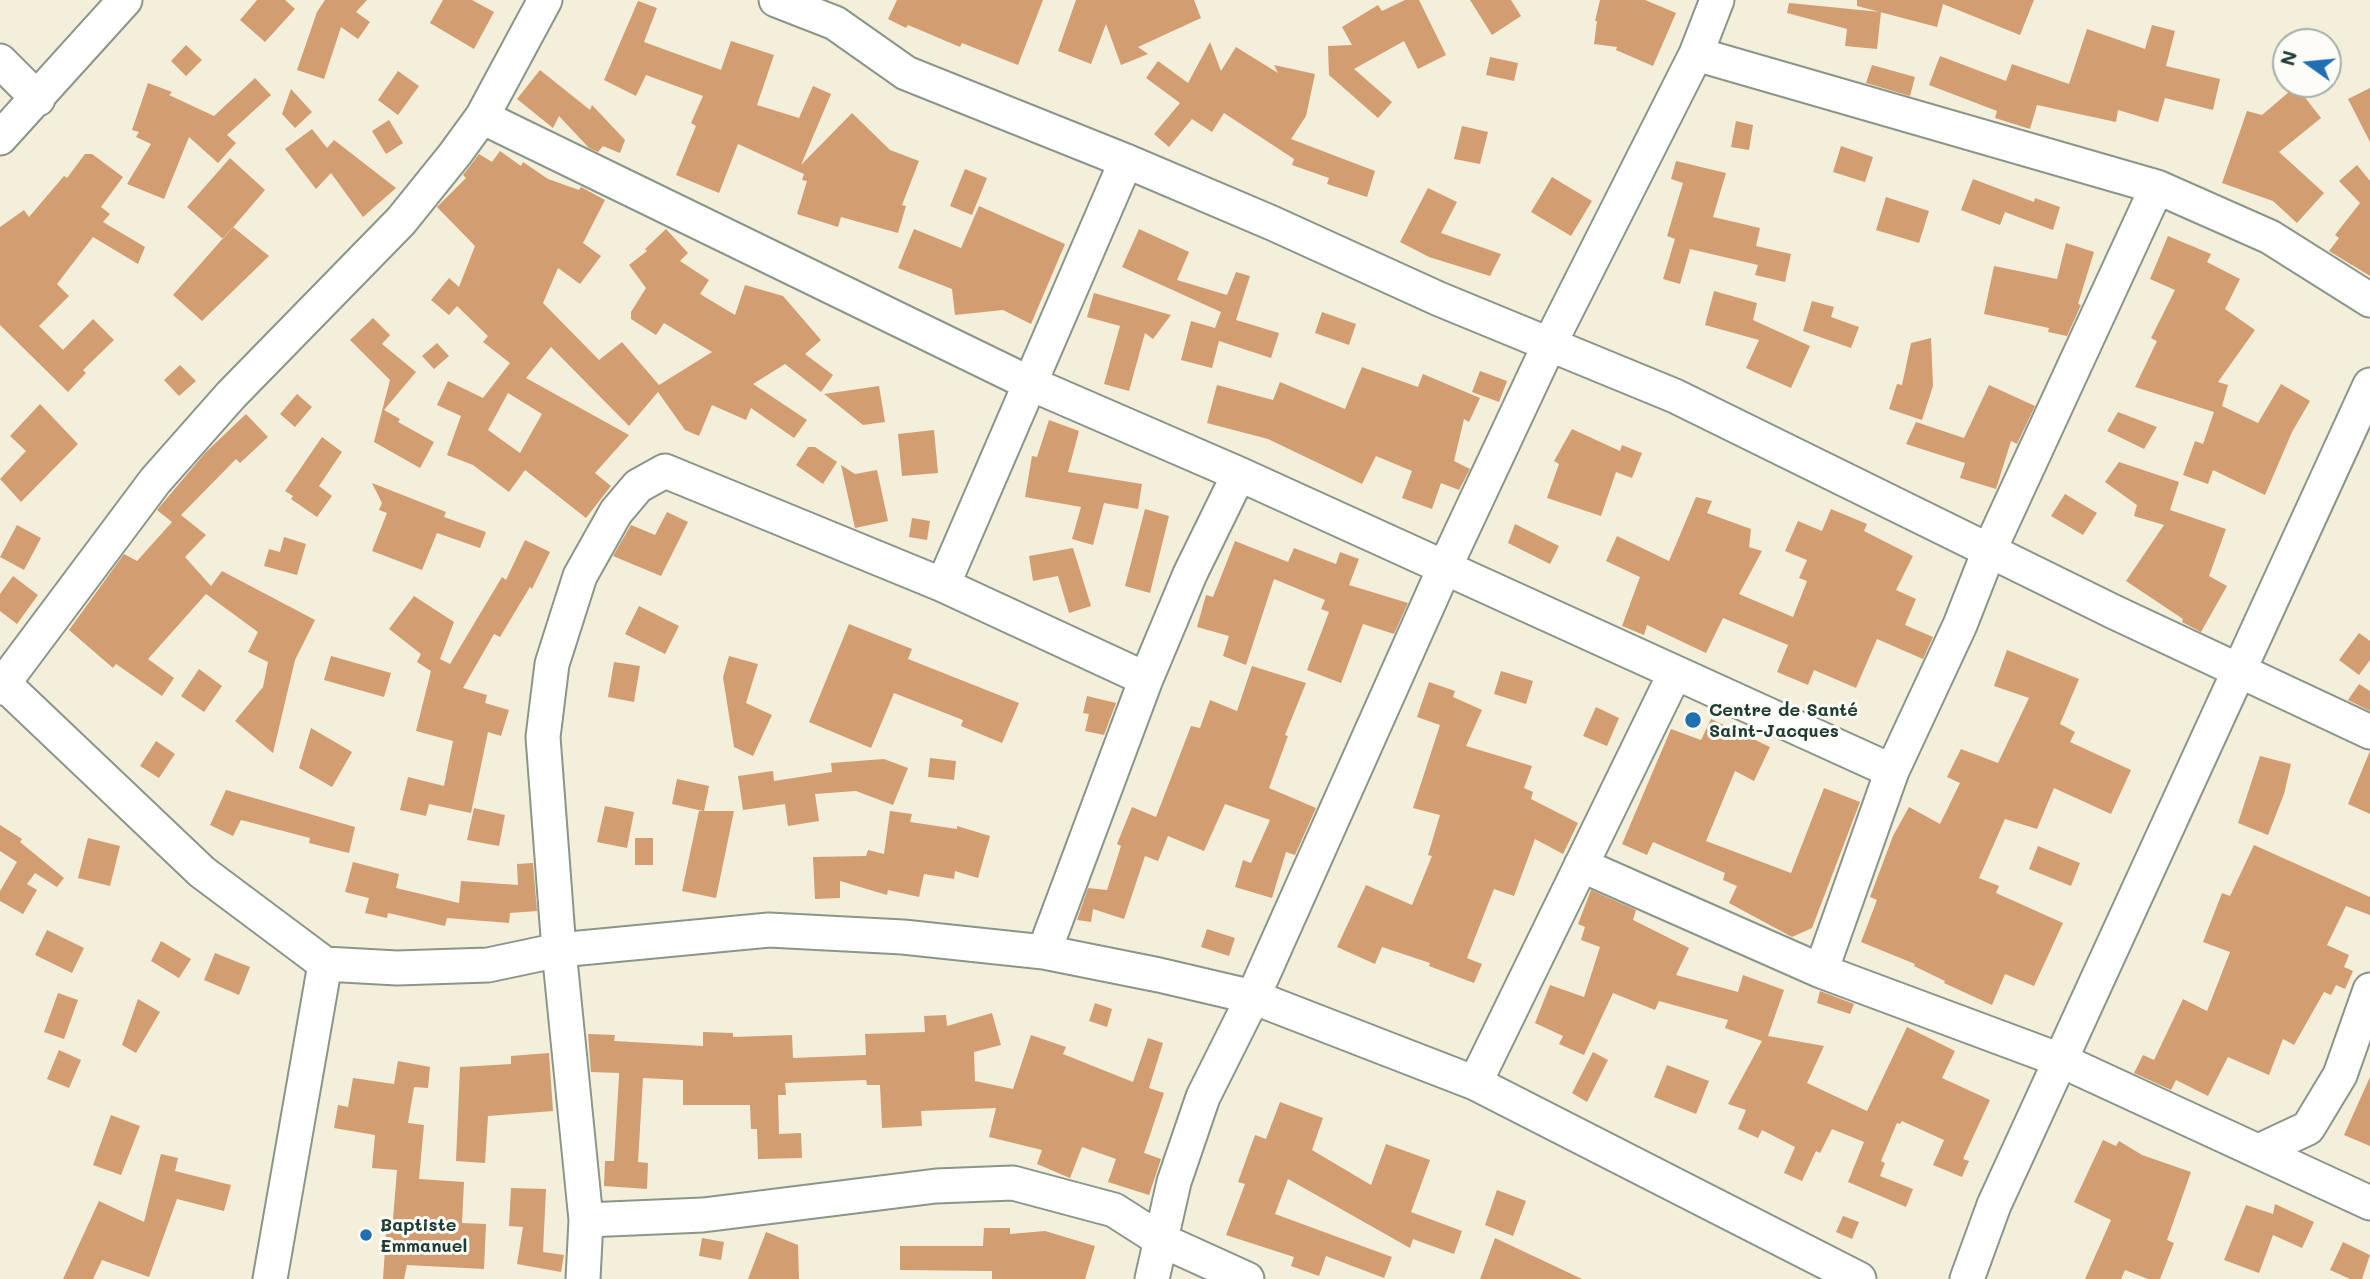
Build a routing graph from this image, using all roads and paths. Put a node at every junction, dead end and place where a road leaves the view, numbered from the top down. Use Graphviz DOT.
graph roads {
  1 [pos="125,0"];
  2 [pos="545,0"];
  3 [pos="776,0"];
  4 [pos="1717,0"];
  5 [pos="1696,54"];
  6 [pos="0,61"];
  7 [pos="38,99"];
  8 [pos="482,117"];
  9 [pos="0,138"];
  10 [pos="1126,161"];
  11 [pos="2157,187"];
  12 [pos="2370,300"];
  13 [pos="1549,345"];
  14 [pos="1029,383"];
  15 [pos="2370,385"];
  16 [pos="1239,474"];
  17 [pos="1989,551"];
  18 [pos="1444,569"];
  19 [pos="943,585"];
  20 [pos="2237,670"];
  21 [pos="1675,673"];
  22 [pos="1146,679"];
  23 [pos="1,684"];
  24 [pos="2370,732"];
  25 [pos="1892,771"];
  26 [pos="1581,865"];
  27 [pos="559,950"];
  28 [pos="1044,952"];
  29 [pos="325,964"];
  30 [pos="1821,971"];
  31 [pos="2370,990"];
  32 [pos="1253,997"];
  33 [pos="2060,1060"];
  34 [pos="1475,1083"];
  35 [pos="2261,1150"];
  36 [pos="2370,1203"];
  37 [pos="586,1220"];
  38 [pos="1161,1240"];
  39 [pos="270,1279"];
  40 [pos="583,1279"];
  41 [pos="1152,1279"];
  42 [pos="1247,1279"];
  43 [pos="1859,1279"];
  44 [pos="1967,1279"];
  1 -- 7 [label="street"];
  2 -- 8 [label="street"];
  3 -- 10 [label="street"];
  4 -- 5 [label="street"];
  5 -- 11 [label="street"];
  5 -- 13 [label="street"];
  6 -- 7 [label="street"];
  7 -- 9 [label="street"];
  8 -- 14 [label="street"];
  8 -- 23 [label="street"];
  10 -- 13 [label="street"];
  10 -- 14 [label="street"];
  11 -- 12 [label="street"];
  11 -- 17 [label="street"];
  13 -- 17 [label="street"];
  13 -- 18 [label="street"];
  14 -- 16 [label="street"];
  14 -- 19 [label="street"];
  15 -- 20 [label="street"];
  16 -- 18 [label="street"];
  16 -- 22 [label="street"];
  17 -- 20 [label="street"];
  17 -- 25 [label="street"];
  18 -- 21 [label="street"];
  18 -- 32 [label="street"];
  19 -- 22 [label="street"];
  19 -- 27 [label="street"];
  20 -- 24 [label="street"];
  20 -- 33 [label="street"];
  21 -- 25 [label="street"];
  21 -- 26 [label="street"];
  22 -- 28 [label="street"];
  23 -- 29 [label="street"];
  25 -- 30 [label="street"];
  26 -- 30 [label="street"];
  26 -- 34 [label="street"];
  27 -- 28 [label="street"];
  27 -- 29 [label="street"];
  27 -- 37 [label="street"];
  28 -- 32 [label="street"];
  29 -- 39 [label="street"];
  30 -- 33 [label="street"];
  31 -- 35 [label="street"];
  32 -- 34 [label="street"];
  32 -- 38 [label="street"];
  33 -- 35 [label="street"];
  33 -- 44 [label="street"];
  34 -- 43 [label="street"];
  35 -- 36 [label="street"];
  37 -- 38 [label="street"];
  37 -- 40 [label="street"];
  38 -- 41 [label="street"];
  38 -- 42 [label="street"];
}
